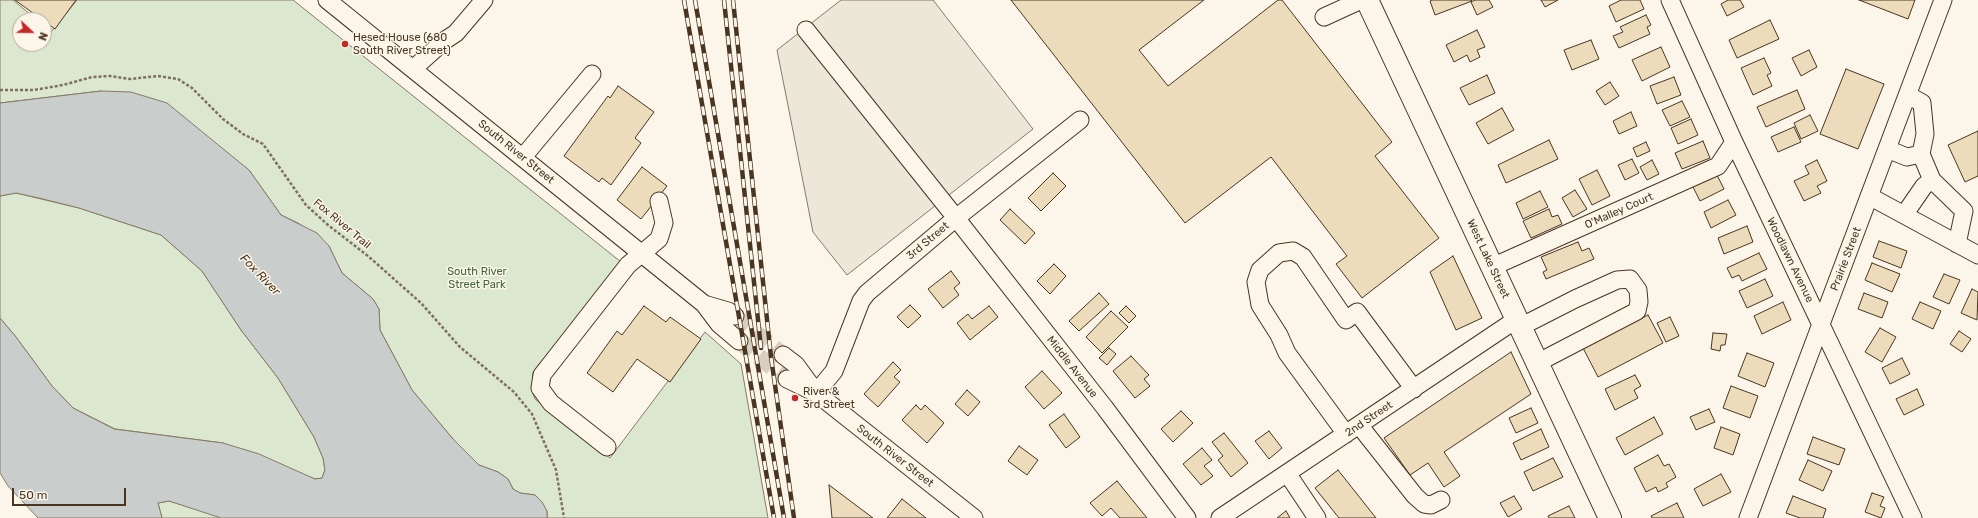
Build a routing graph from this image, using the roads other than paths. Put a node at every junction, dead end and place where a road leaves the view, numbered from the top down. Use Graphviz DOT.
graph roads {
  1 [pos="327,0"];
  2 [pos="484,0"];
  3 [pos="1361,0"];
  4 [pos="1366,0"];
  5 [pos="1670,0"];
  6 [pos="1943,0"];
  7 [pos="1324,17"];
  8 [pos="806,30"];
  9 [pos="413,69"];
  10 [pos="592,74"];
  11 [pos="1908,95"];
  12 [pos="1080,120"];
  13 [pos="1734,142"];
  14 [pos="1887,149"];
  15 [pos="1921,154"];
  16 [pos="522,157"];
  17 [pos="1932,180"];
  18 [pos="1870,196"];
  19 [pos="659,201"];
  20 [pos="1904,215"];
  21 [pos="956,218"];
  22 [pos="1957,244"];
  23 [pos="642,254"];
  24 [pos="1978,256"];
  25 [pos="1492,267"];
  26 [pos="704,304"];
  27 [pos="735,316"];
  28 [pos="1518,323"];
  29 [pos="1821,324"];
  30 [pos="739,341"];
  31 [pos="783,355"];
  32 [pos="1538,364"];
  33 [pos="787,379"];
  34 [pos="1414,389"];
  35 [pos="816,393"];
  36 [pos="1352,430"];
  37 [pos="607,447"];
  38 [pos="1287,473"];
  39 [pos="1442,500"];
  40 [pos="974,518"];
  41 [pos="1187,518"];
  42 [pos="1220,518"];
  43 [pos="1317,518"];
  44 [pos="1610,518"];
  45 [pos="1748,518"];
  46 [pos="1913,518"];
  1 -- 9 [label="street, South River Street"];
  2 -- 9 [label="street"];
  3 -- 7 [label="street"];
  4 -- 25 [label="main road, West Lake Street"];
  5 -- 13 [label="street, Woodlawn Avenue"];
  6 -- 11 [label="street, Prairie Street"];
  8 -- 21 [label="street, Middle Avenue"];
  9 -- 16 [label="street, South River Street"];
  10 -- 16 [label="street"];
  11 -- 14 [label="street, Prairie Street"];
  11 -- 15 [label="street"];
  12 -- 21 [label="street, 3rd Street"];
  13 -- 25 [label="street, O'Malley Court"];
  13 -- 29 [label="street, Woodlawn Avenue"];
  14 -- 15 [label="street"];
  14 -- 18 [label="street, Prairie Street"];
  15 -- 17 [label="street"];
  16 -- 23 [label="street, South River Street"];
  17 -- 20 [label="street"];
  17 -- 22 [label="street"];
  18 -- 20 [label="street"];
  18 -- 29 [label="street, Prairie Street"];
  19 -- 23 [label="street"];
  20 -- 22 [label="street"];
  21 -- 35 [label="street, 3rd Street"];
  21 -- 41 [label="street, Middle Avenue"];
  22 -- 24 [label="street"];
  23 -- 26 [label="street, South River Street"];
  23 -- 37 [label="street"];
  25 -- 28 [label="main road, West Lake Street"];
  26 -- 27 [label="street, South River Street"];
  26 -- 30 [label="street, South River Street"];
  28 -- 32 [label="main road, West Lake Street"];
  28 -- 32 [label="street, 2nd Street"];
  28 -- 34 [label="street, 2nd Street"];
  29 -- 45 [label="street, Prairie Street"];
  29 -- 46 [label="street, Woodlawn Avenue"];
  31 -- 35 [label="street, South River Street"];
  32 -- 44 [label="main road, West Lake Street"];
  33 -- 35 [label="street, South River Street"];
  34 -- 36 [label="street, 2nd Street"];
  34 -- 36 [label="street"];
  35 -- 40 [label="street, South River Street"];
  36 -- 38 [label="street, 2nd Street"];
  36 -- 39 [label="street"];
  38 -- 42 [label="street, 2nd Street"];
  38 -- 43 [label="street"];
}
